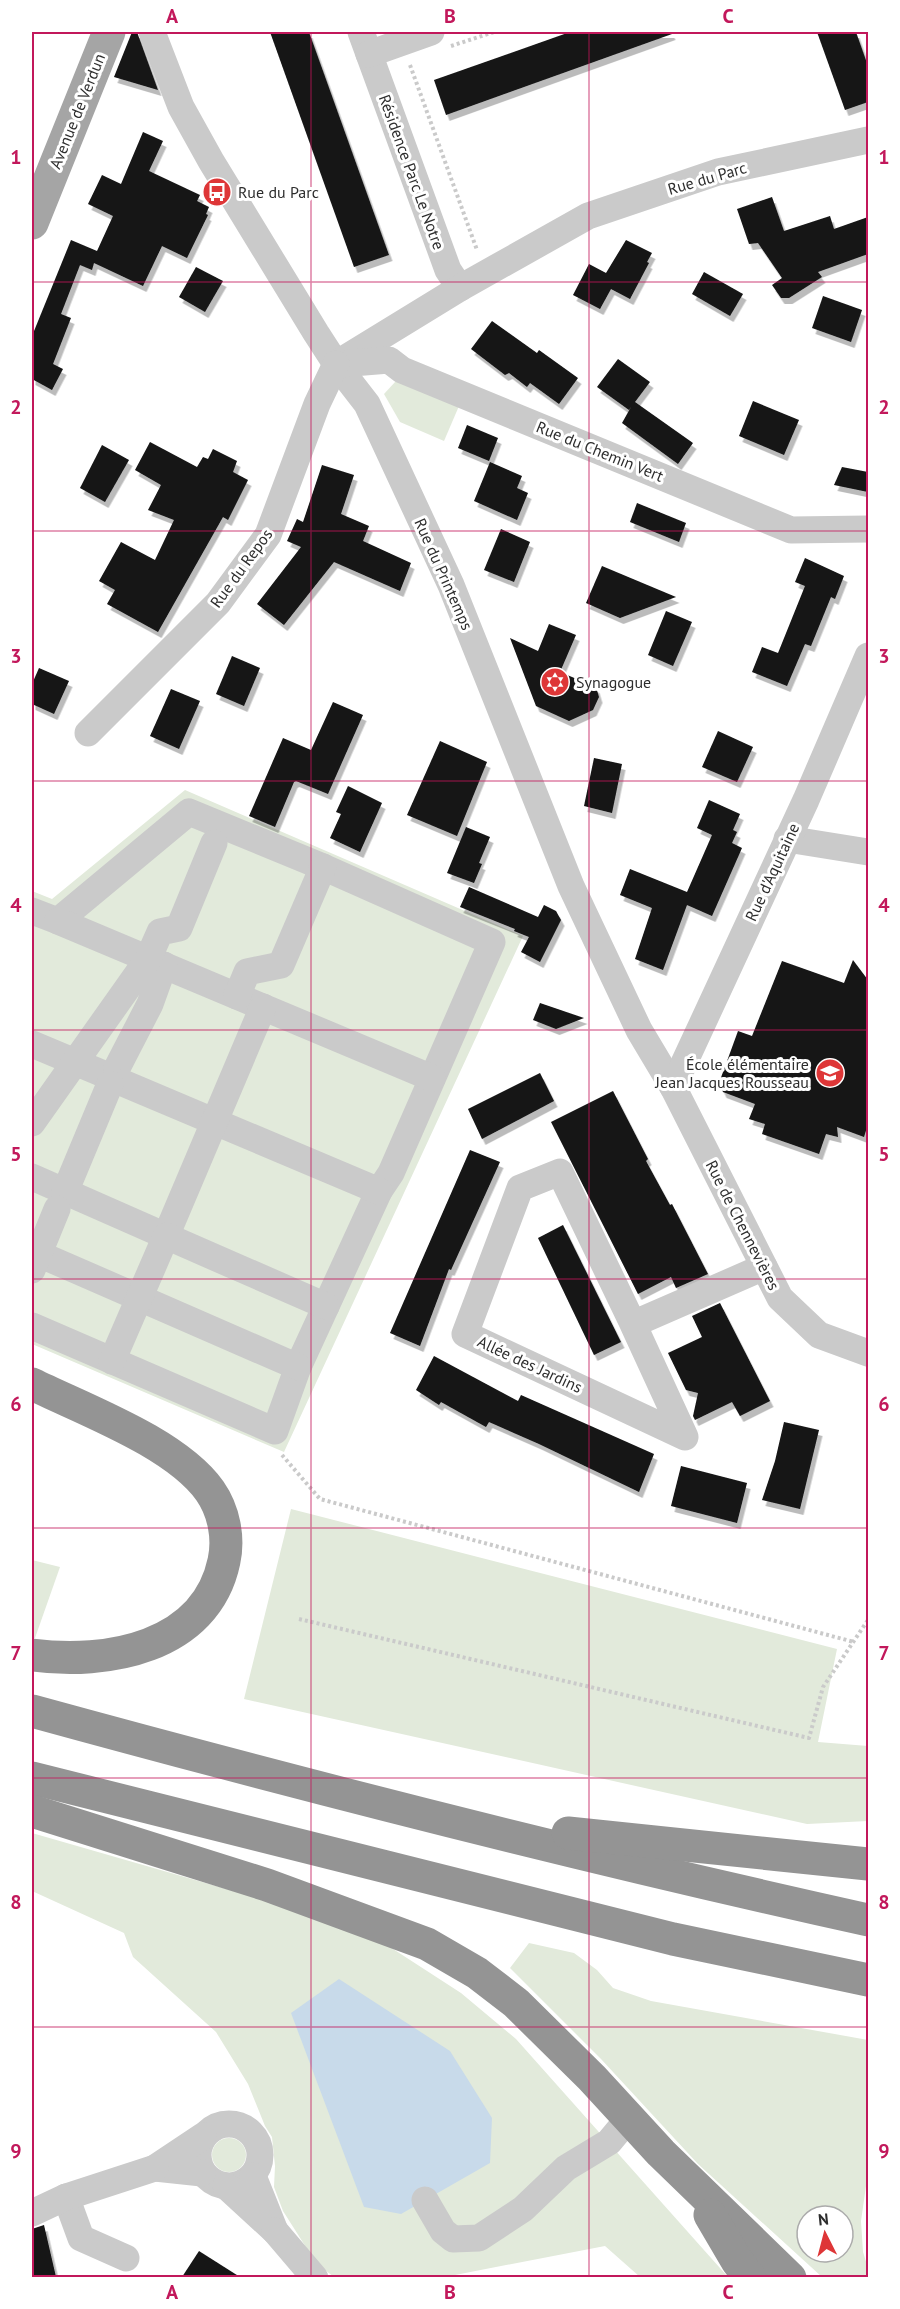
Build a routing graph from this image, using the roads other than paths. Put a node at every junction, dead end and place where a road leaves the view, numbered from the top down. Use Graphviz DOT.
graph roads {
  1 [pos="109,32"];
  2 [pos="152,32"];
  3 [pos="431,32"];
  4 [pos="365,43"];
  5 [pos="868,140"];
  6 [pos="32,223"];
  7 [pos="460,288"];
  8 [pos="336,364"];
  9 [pos="868,529"];
  10 [pos="868,656"];
  11 [pos="88,733"];
  12 [pos="787,839"];
  13 [pos="214,843"];
  14 [pos="868,852"];
  15 [pos="323,867"];
  16 [pos="32,911"];
  17 [pos="58,921"];
  18 [pos="156,962"];
  19 [pos="237,996"];
  20 [pos="263,1007"];
  21 [pos="32,1044"];
  22 [pos="75,1062"];
  23 [pos="114,1078"];
  24 [pos="432,1078"];
  25 [pos="673,1087"];
  26 [pos="215,1122"];
  27 [pos="32,1124"];
  28 [pos="698,1136"];
  29 [pos="32,1177"];
  30 [pos="379,1191"];
  31 [pos="61,1200"];
  32 [pos="166,1236"];
  33 [pos="34,1258"];
  34 [pos="764,1268"];
  35 [pos="139,1298"];
  36 [pos="326,1306"];
  37 [pos="633,1324"];
  38 [pos="32,1326"];
  39 [pos="868,1353"];
  40 [pos="112,1361"];
  41 [pos="298,1367"];
  42 [pos="32,1384"];
  43 [pos="32,1655"];
  44 [pos="32,1711"];
  45 [pos="32,1779"];
  46 [pos="32,1811"];
  47 [pos="449,1821"];
  48 [pos="868,1864"];
  49 [pos="868,1920"];
  50 [pos="868,1980"];
  51 [pos="629,2118"];
  52 [pos="203,2136"];
  53 [pos="155,2168"];
  54 [pos="202,2173"];
  55 [pos="253,2176"];
  56 [pos="687,2177"];
  57 [pos="226,2186"];
  58 [pos="66,2196"];
  59 [pos="425,2200"];
  60 [pos="32,2212"];
  61 [pos="275,2231"];
  62 [pos="126,2258"];
  63 [pos="315,2277"];
  64 [pos="750,2277"];
  65 [pos="790,2277"];
  1 -- 6 [label="main road, Avenue de Verdun"];
  2 -- 8 [label="street, Rue du Printemps"];
  3 -- 4 [label="street, Résidence Parc Le Notre"];
  4 -- 7 [label="street, Résidence Parc Le Notre"];
  5 -- 7 [label="street, Rue du Parc"];
  7 -- 8 [label="street, Rue du Parc"];
  8 -- 9 [label="street, Rue du Chemin Vert"];
  8 -- 11 [label="street, Rue du Repos"];
  8 -- 25 [label="street, Rue du Printemps"];
  10 -- 12 [label="street, Rue d'Aquitaine"];
  12 -- 14 [label="street"];
  12 -- 25 [label="street, Rue d'Aquitaine"];
  13 -- 18 [label="street"];
  15 -- 17 [label="street"];
  15 -- 19 [label="street"];
  15 -- 24 [label="street"];
  16 -- 17 [label="street"];
  17 -- 18 [label="street"];
  18 -- 19 [label="street"];
  18 -- 22 [label="street"];
  18 -- 23 [label="street"];
  19 -- 20 [label="street"];
  20 -- 24 [label="street"];
  20 -- 26 [label="street"];
  21 -- 22 [label="street"];
  22 -- 23 [label="street"];
  22 -- 27 [label="street"];
  23 -- 26 [label="street"];
  23 -- 31 [label="street"];
  24 -- 30 [label="street"];
  25 -- 28 [label="street, Rue du Printemps"];
  26 -- 30 [label="street"];
  26 -- 32 [label="street"];
  28 -- 34 [label="street, Rue de Chennevières"];
  29 -- 31 [label="street"];
  30 -- 36 [label="street"];
  31 -- 32 [label="street"];
  31 -- 33 [label="street"];
  32 -- 35 [label="street"];
  32 -- 36 [label="street"];
  33 -- 35 [label="street"];
  34 -- 37 [label="street"];
  34 -- 39 [label="street, Rue de Chennevières"];
  35 -- 40 [label="street"];
  35 -- 41 [label="street"];
  36 -- 41 [label="street"];
  37 -- 37 [label="street, Allée des Jardins"];
  38 -- 40 [label="street"];
  40 -- 41 [label="street"];
  42 -- 43 [label="highway"];
  44 -- 47 [label="highway"];
  45 -- 50 [label="highway"];
  46 -- 51 [label="highway"];
  47 -- 48 [label="highway"];
  47 -- 49 [label="highway"];
  51 -- 56 [label="highway"];
  51 -- 59 [label="street"];
  52 -- 53 [label="street"];
  52 -- 54 [label="street"];
  52 -- 55 [label="street"];
  53 -- 54 [label="street"];
  53 -- 58 [label="street"];
  54 -- 57 [label="street"];
  55 -- 57 [label="street"];
  55 -- 61 [label="street"];
  56 -- 64 [label="highway"];
  56 -- 65 [label="highway"];
  57 -- 61 [label="street"];
  58 -- 60 [label="street"];
  58 -- 62 [label="street"];
  61 -- 63 [label="street"];
}
